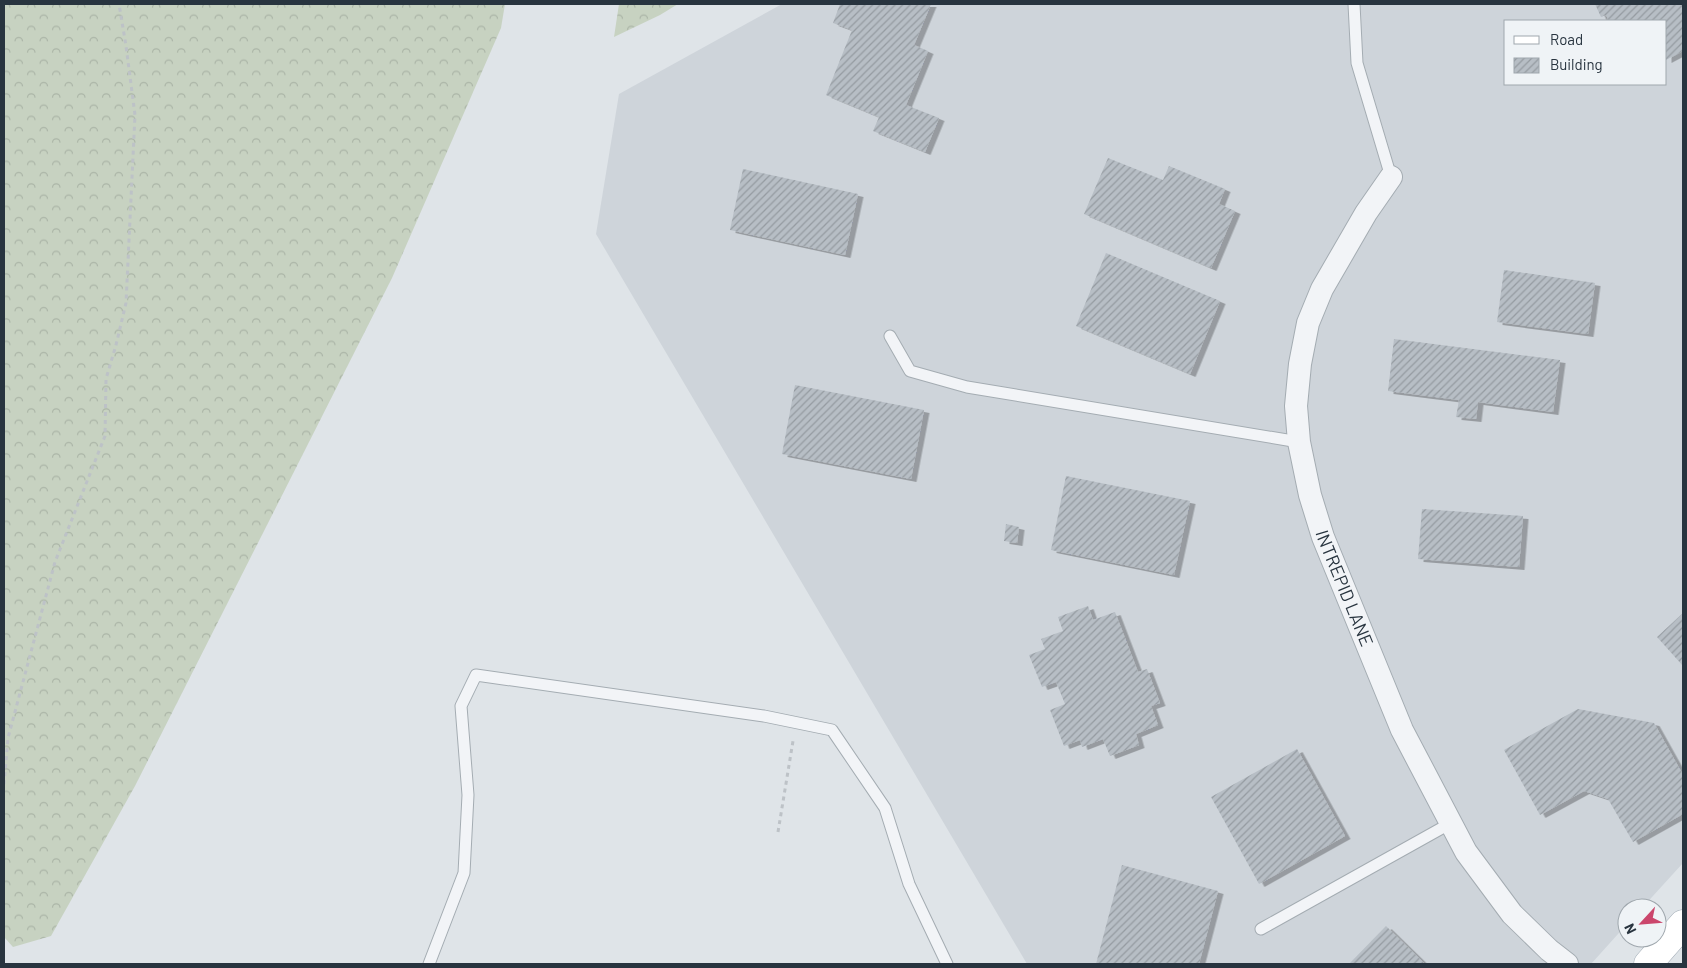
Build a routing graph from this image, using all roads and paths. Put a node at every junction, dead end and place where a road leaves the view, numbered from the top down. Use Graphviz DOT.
graph roads {
  1 [pos="119,4"];
  2 [pos="1354,4"];
  3 [pos="1391,176"];
  4 [pos="890,336"];
  5 [pos="1299,442"];
  6 [pos="788,735"];
  7 [pos="4,784"];
  8 [pos="1451,823"];
  9 [pos="778,832"];
  10 [pos="1683,924"];
  11 [pos="1261,929"];
  12 [pos="429,964"];
  13 [pos="947,964"];
  14 [pos="1567,964"];
  15 [pos="1648,964"];
  1 -- 7 [label="path"];
  2 -- 3 [label="lane"];
  3 -- 5 [label="street, INTREPID LANE"];
  4 -- 5 [label="lane"];
  5 -- 8 [label="street, INTREPID LANE"];
  6 -- 9 [label="path"];
  8 -- 11 [label="lane"];
  8 -- 14 [label="street, INTREPID LANE"];
  10 -- 15 [label="main road"];
  12 -- 13 [label="lane"];
}
